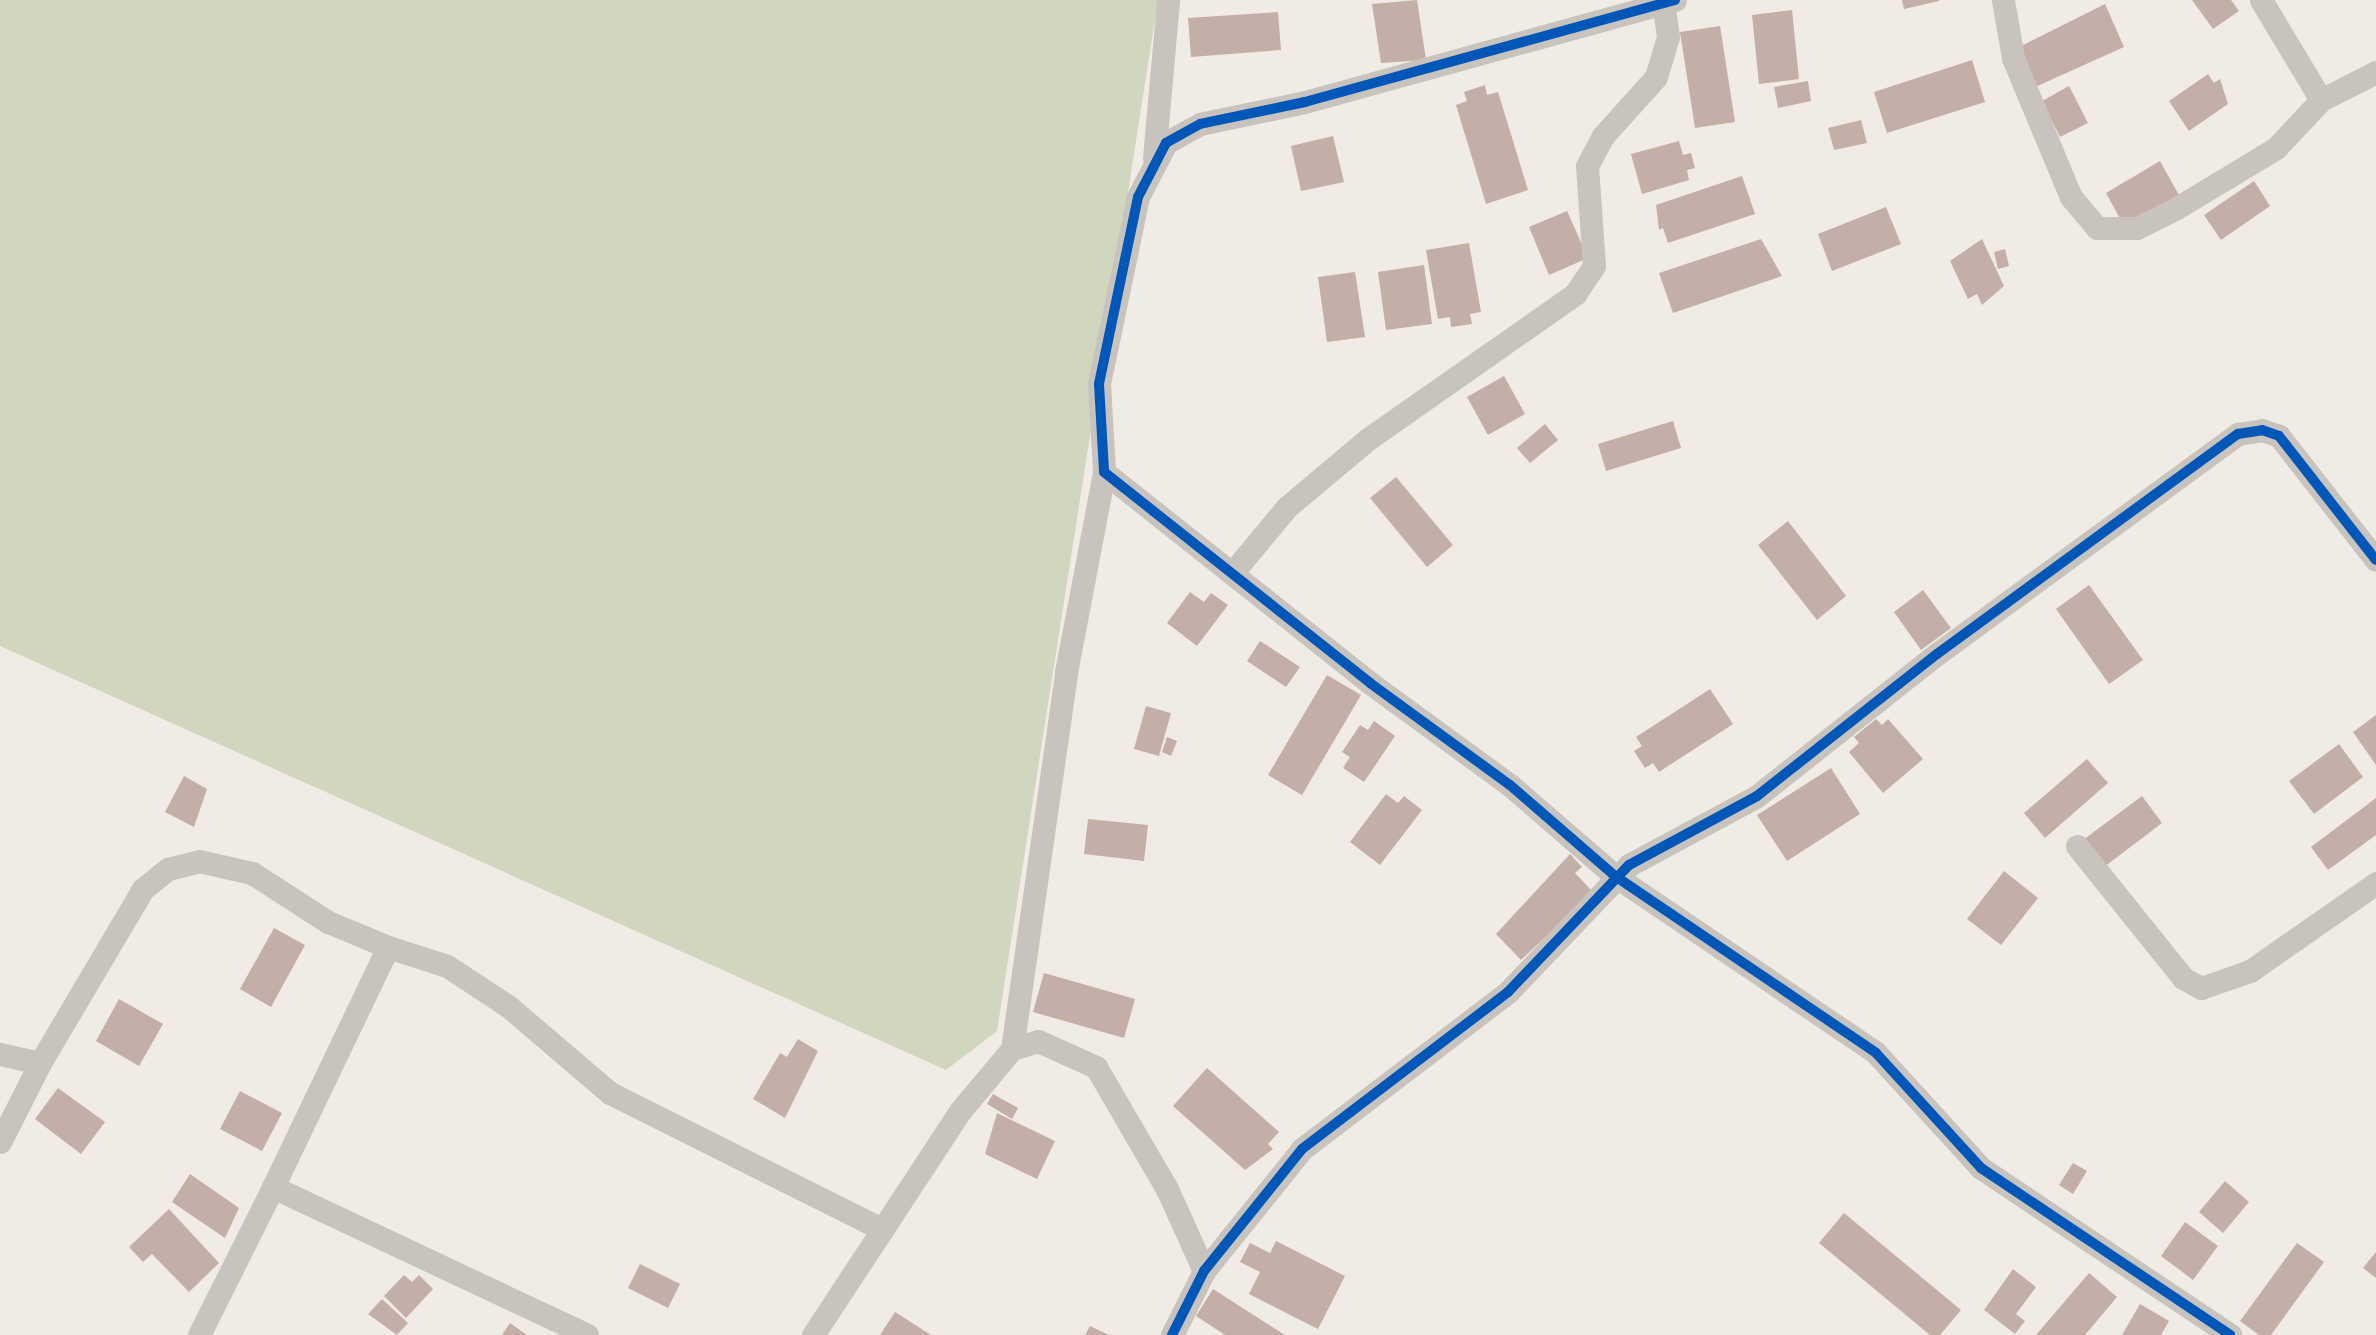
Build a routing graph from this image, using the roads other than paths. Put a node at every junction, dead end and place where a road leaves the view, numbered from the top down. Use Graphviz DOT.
graph roads {
  1 [pos="1168,0"];
  2 [pos="2003,0"];
  3 [pos="2261,0"];
  4 [pos="1667,1"];
  5 [pos="2376,72"];
  6 [pos="2321,100"];
  7 [pos="1154,158"];
  8 [pos="1104,472"];
  9 [pos="2376,559"];
  10 [pos="1233,572"];
  11 [pos="2077,845"];
  12 [pos="1615,876"];
  13 [pos="2376,883"];
  14 [pos="388,947"];
  15 [pos="1012,1049"];
  16 [pos="0,1054"];
  17 [pos="40,1063"];
  18 [pos="0,1142"];
  19 [pos="273,1187"];
  20 [pos="883,1230"];
  21 [pos="1204,1271"];
  22 [pos="199,1335"];
  23 [pos="587,1335"];
  24 [pos="813,1335"];
  25 [pos="1171,1335"];
  26 [pos="2231,1335"];
  1 -- 7 [label="street"];
  2 -- 6 [label="street"];
  3 -- 6 [label="street"];
  4 -- 7 [label="street"];
  4 -- 10 [label="street"];
  5 -- 6 [label="street"];
  7 -- 8 [label="street"];
  8 -- 10 [label="street"];
  8 -- 15 [label="street"];
  9 -- 12 [label="street"];
  10 -- 12 [label="street"];
  11 -- 13 [label="street"];
  12 -- 21 [label="street"];
  12 -- 26 [label="street"];
  14 -- 17 [label="street"];
  14 -- 19 [label="street"];
  14 -- 20 [label="street"];
  15 -- 20 [label="street"];
  15 -- 21 [label="street"];
  16 -- 17 [label="street"];
  17 -- 18 [label="street"];
  19 -- 22 [label="street"];
  19 -- 23 [label="street"];
  20 -- 24 [label="street"];
  21 -- 25 [label="street"];
}
